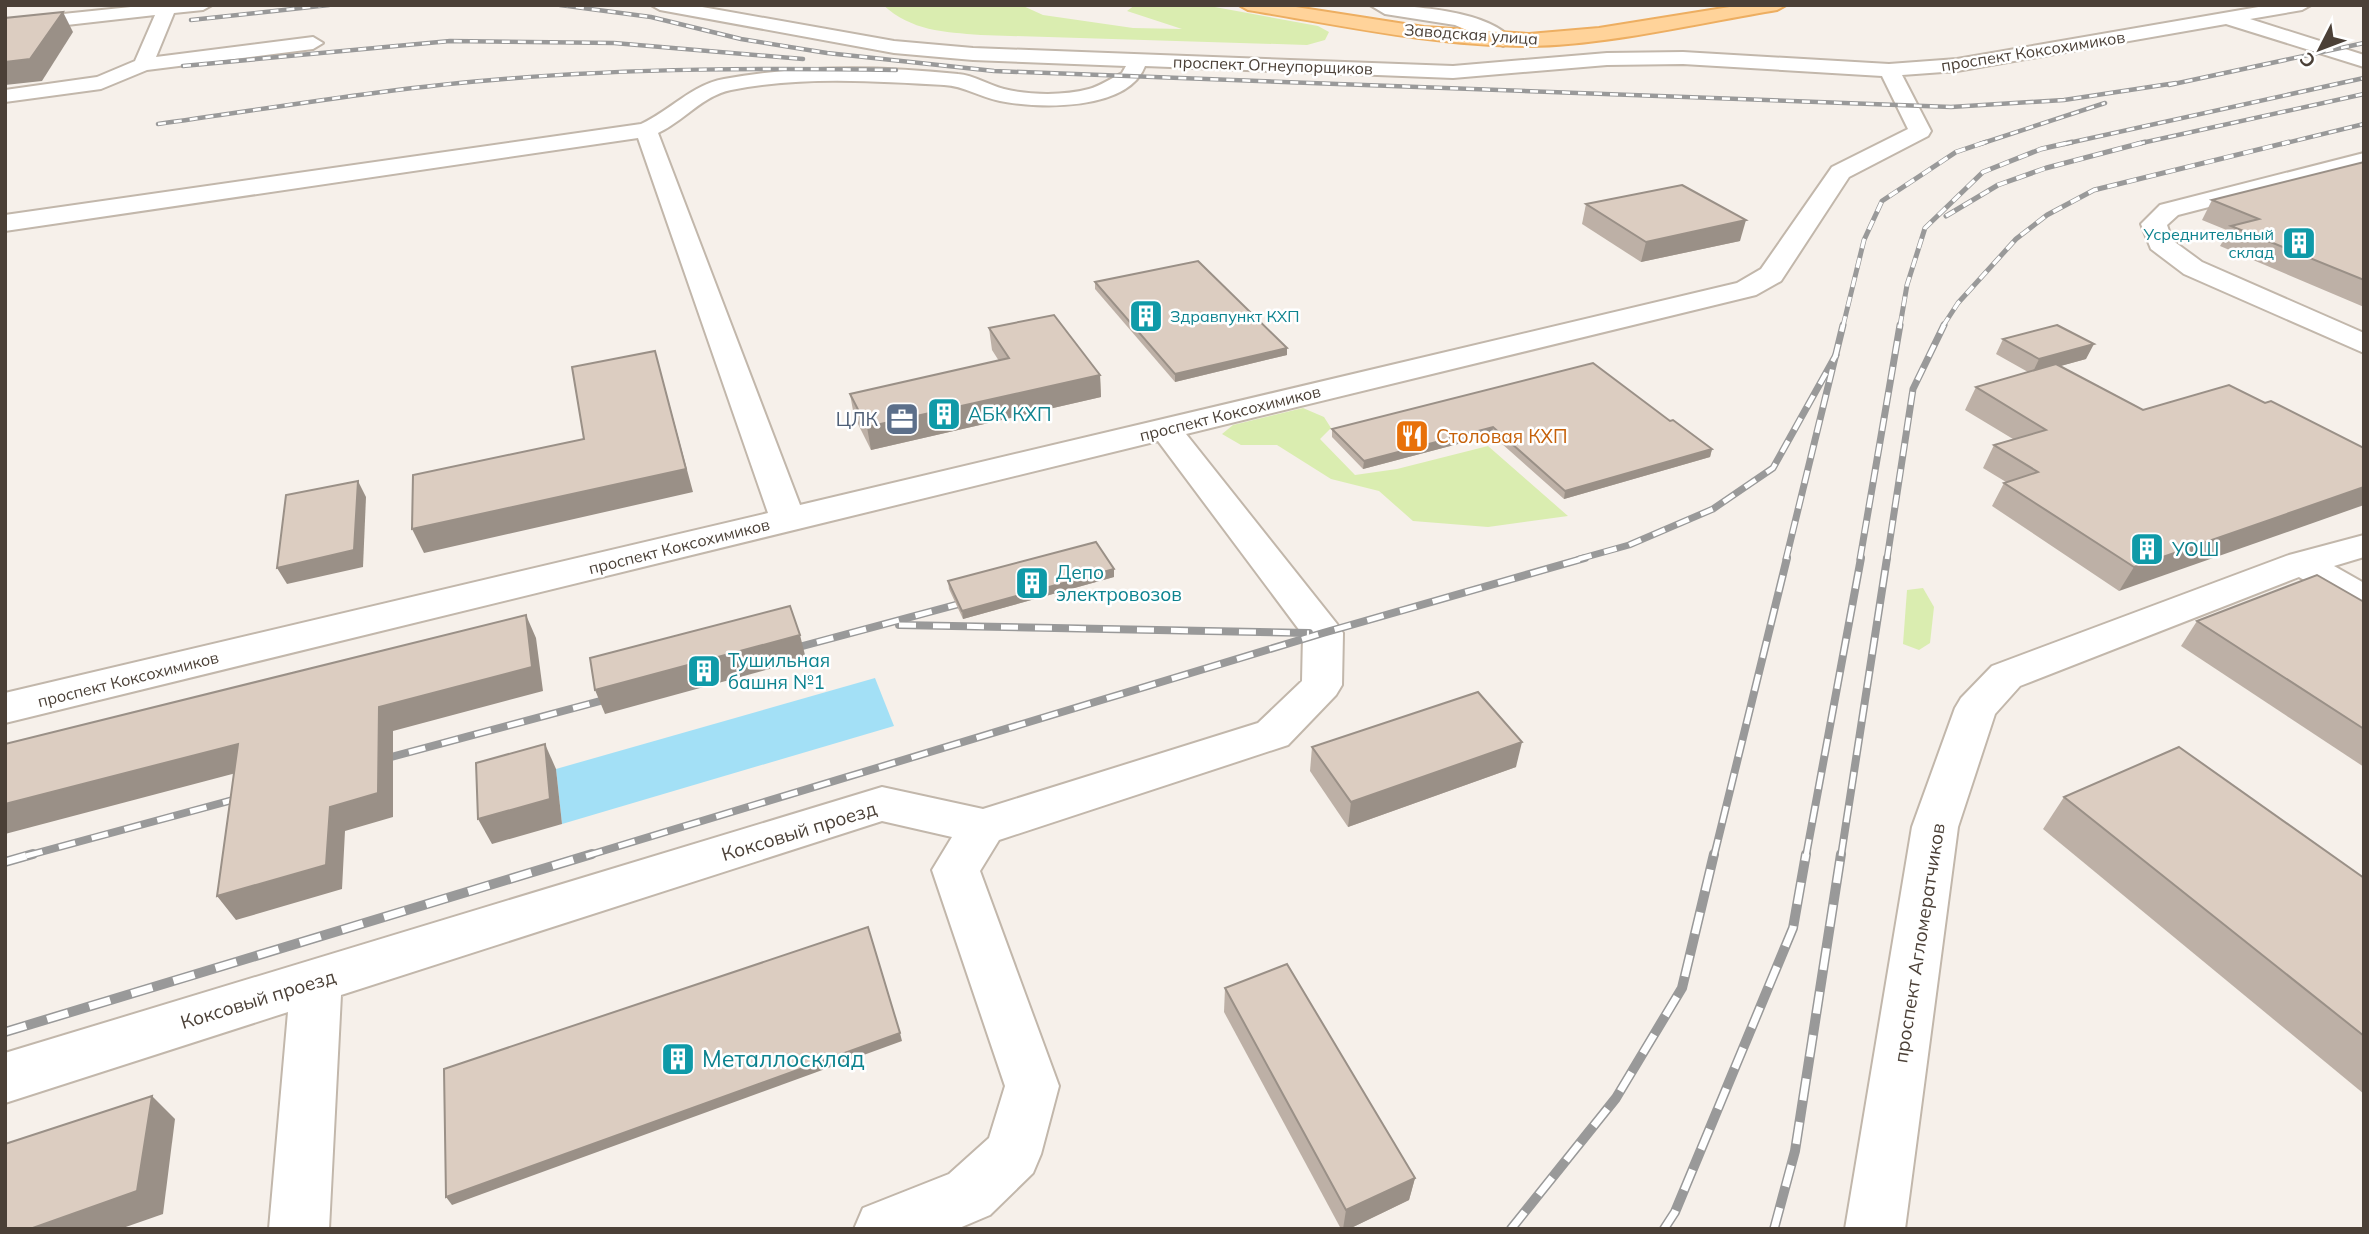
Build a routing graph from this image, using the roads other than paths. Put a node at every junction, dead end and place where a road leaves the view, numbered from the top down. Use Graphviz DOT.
graph roads {
  1 [pos="52,5"];
  2 [pos="202,5"];
  3 [pos="660,5"];
  4 [pos="1248,5"];
  5 [pos="1379,5"];
  6 [pos="1777,5"];
  7 [pos="2302,5"];
  8 [pos="167,9"];
  9 [pos="1481,9"];
  10 [pos="2228,19"];
  11 [pos="1463,21"];
  12 [pos="42,22"];
  13 [pos="5,26"];
  14 [pos="1503,40"];
  15 [pos="313,43"];
  16 [pos="1138,60"];
  17 [pos="2364,61"];
  18 [pos="143,65"];
  19 [pos="1889,70"];
  20 [pos="5,96"];
  21 [pos="646,130"];
  22 [pos="2364,160"];
  23 [pos="5,223"];
  24 [pos="2364,344"];
  25 [pos="1165,429"];
  26 [pos="788,520"];
  27 [pos="2364,546"];
  28 [pos="2302,563"];
  29 [pos="2364,599"];
  30 [pos="5,708"];
  31 [pos="983,827"];
  32 [pos="316,981"];
  33 [pos="5,1078"];
  34 [pos="299,1229"];
  35 [pos="884,1229"];
  36 [pos="1875,1229"];
  1 -- 12 [label="street"];
  2 -- 8 [label="street"];
  3 -- 16 [label="street, проспект Огнеупорщиков"];
  4 -- 14 [label="main road, Заводская улица"];
  5 -- 11 [label="street"];
  6 -- 14 [label="main road, Заводская улица"];
  7 -- 10 [label="street, проспект Коксохимиков"];
  8 -- 12 [label="street"];
  8 -- 18 [label="street"];
  9 -- 11 [label="street"];
  10 -- 17 [label="street"];
  10 -- 19 [label="street, проспект Коксохимиков"];
  11 -- 14 [label="street"];
  12 -- 13 [label="street"];
  15 -- 18 [label="street"];
  16 -- 19 [label="street, проспект Огнеупорщиков"];
  16 -- 21 [label="street"];
  18 -- 20 [label="street"];
  19 -- 25 [label="street, проспект Коксохимиков"];
  21 -- 23 [label="street"];
  21 -- 26 [label="street"];
  22 -- 24 [label="street"];
  25 -- 26 [label="street, проспект Коксохимиков"];
  25 -- 31 [label="street"];
  26 -- 30 [label="street, проспект Коксохимиков"];
  27 -- 28 [label="street, проспект Агломератчиков"];
  28 -- 29 [label="street"];
  28 -- 36 [label="street, проспект Агломератчиков"];
  31 -- 32 [label="street, Коксовый проезд"];
  31 -- 35 [label="street"];
  32 -- 33 [label="street, Коксовый проезд"];
  32 -- 34 [label="street"];
}
